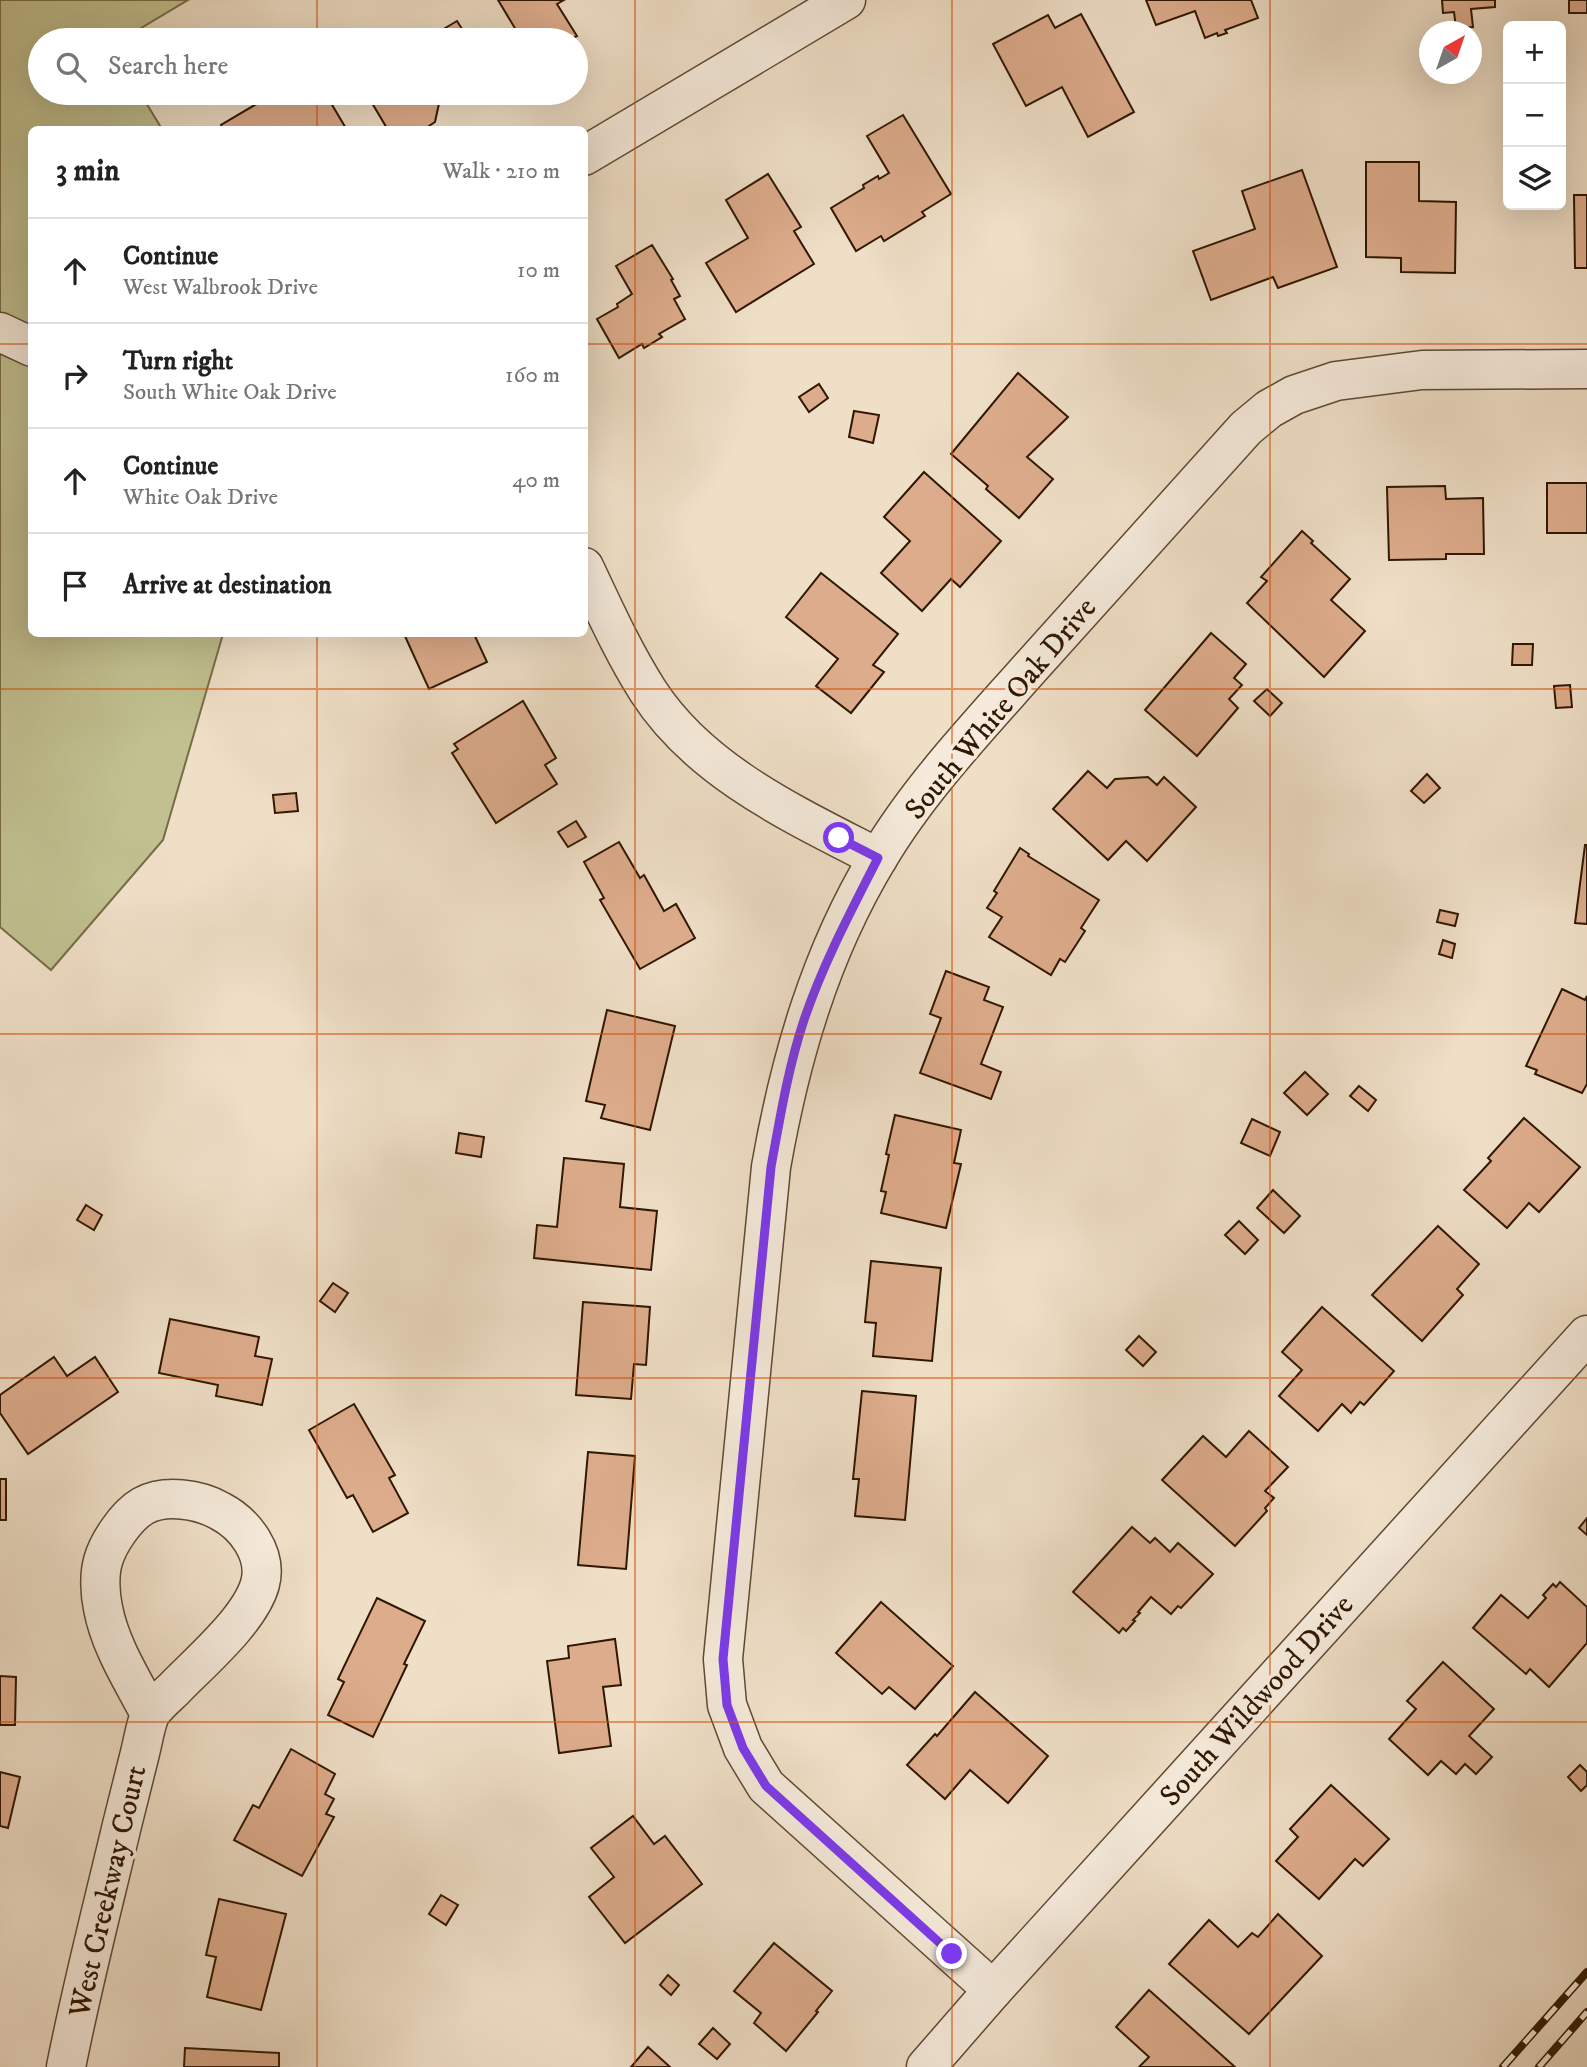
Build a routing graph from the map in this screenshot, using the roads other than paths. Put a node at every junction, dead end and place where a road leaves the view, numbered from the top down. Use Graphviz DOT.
graph roads {
  1 [pos="846,0"];
  2 [pos="588,154"];
  3 [pos="0,332"];
  4 [pos="28,345"];
  5 [pos="1587,369"];
  6 [pos="588,575"];
  7 [pos="878,858"];
  8 [pos="1587,1335"];
  9 [pos="150,1714"];
  10 [pos="993,1990"];
  11 [pos="66,2067"];
  12 [pos="926,2067"];
  1 -- 2 [label="street"];
  3 -- 4 [label="street"];
  5 -- 7 [label="street, South White Oak Drive"];
  6 -- 7 [label="street"];
  7 -- 10 [label="street, South White Oak Drive"];
  8 -- 10 [label="street, South Wildwood Drive"];
  9 -- 9 [label="street"];
  9 -- 11 [label="street, West Creekway Court"];
  10 -- 12 [label="street, South Wildwood Drive"];
}
